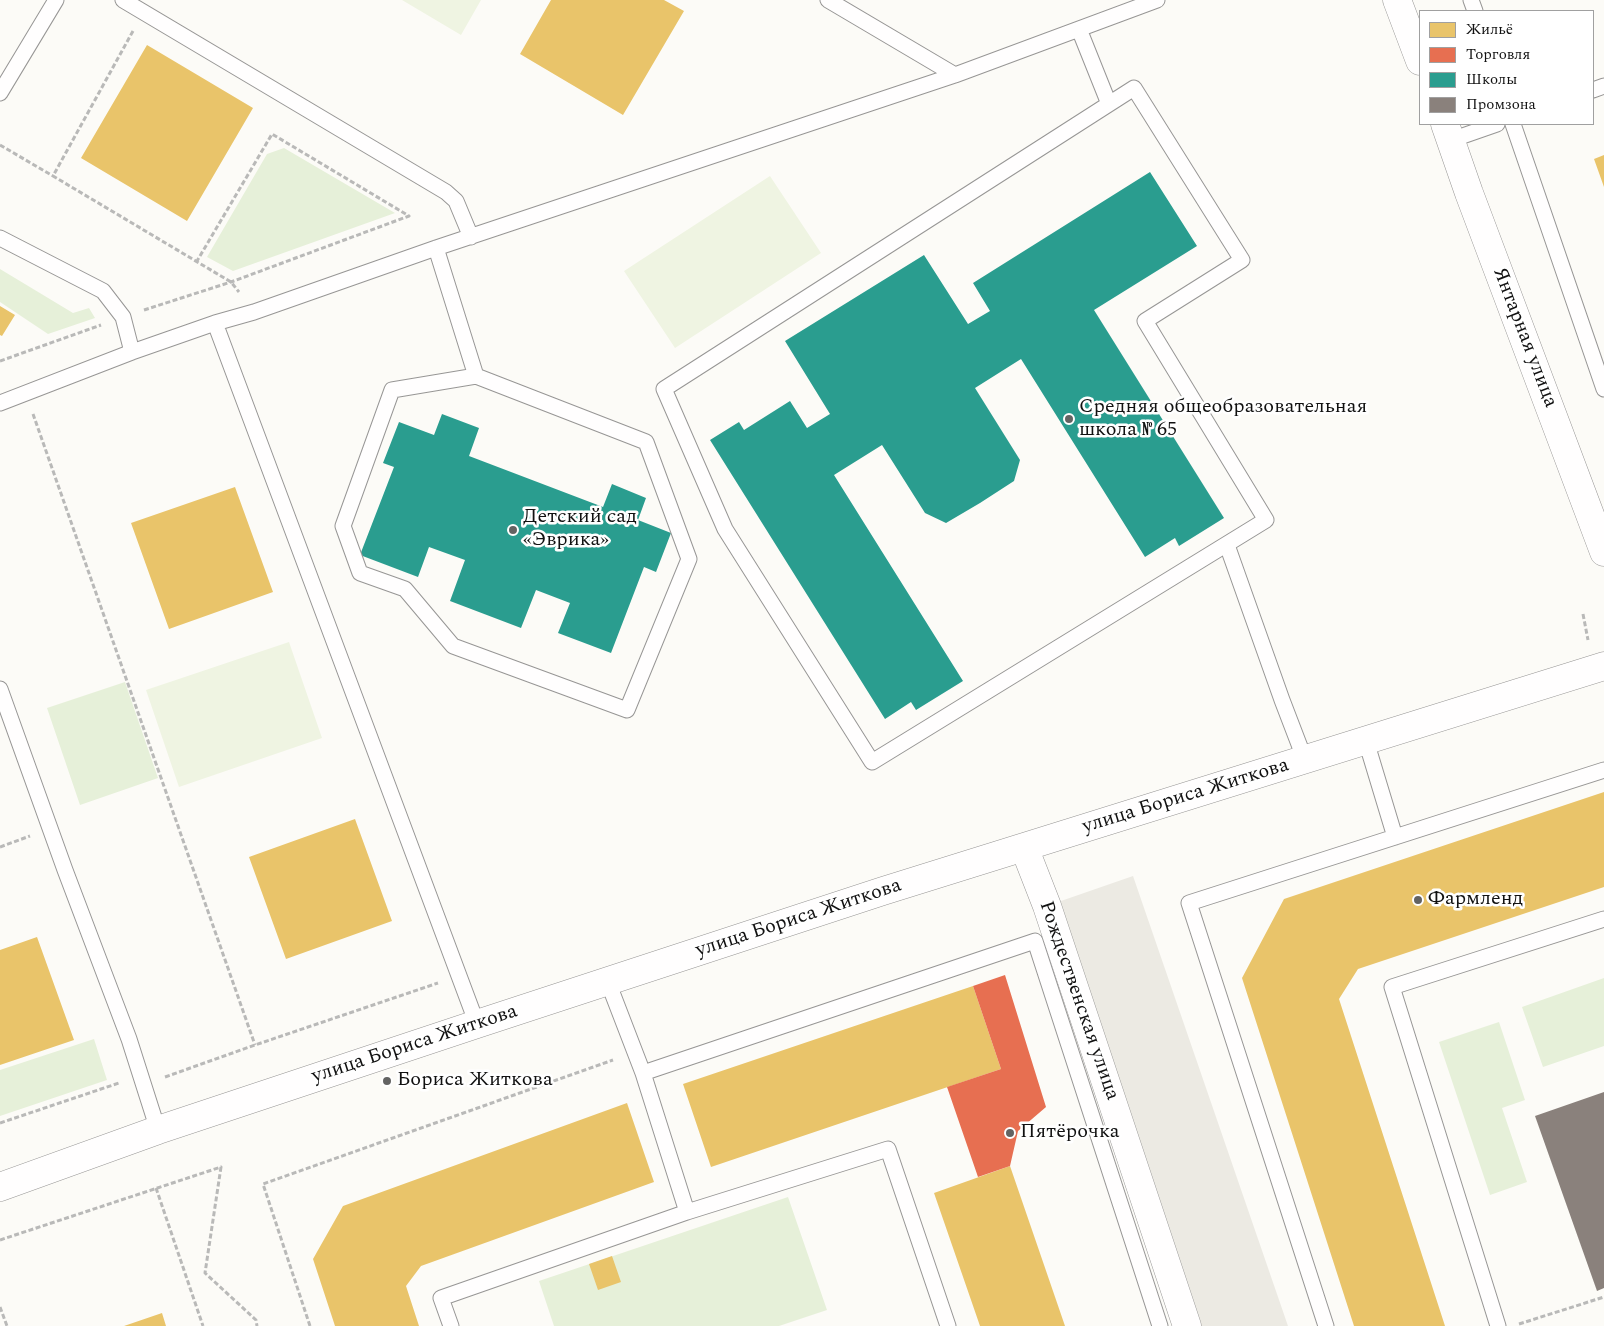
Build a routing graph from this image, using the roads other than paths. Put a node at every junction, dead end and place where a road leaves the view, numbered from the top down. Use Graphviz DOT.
graph roads {
  1 [pos="56,0"];
  2 [pos="123,0"];
  3 [pos="828,0"];
  4 [pos="1157,0"];
  5 [pos="1397,0"];
  6 [pos="1079,29"];
  7 [pos="1419,58"];
  8 [pos="955,75"];
  9 [pos="0,93"];
  10 [pos="1109,104"];
  11 [pos="1491,125"];
  12 [pos="1514,125"];
  13 [pos="1448,132"];
  14 [pos="471,237"];
  15 [pos="0,238"];
  16 [pos="436,248"];
  17 [pos="215,323"];
  18 [pos="132,352"];
  19 [pos="476,376"];
  20 [pos="1604,389"];
  21 [pos="0,403"];
  22 [pos="1227,545"];
  23 [pos="1604,552"];
  24 [pos="1604,666"];
  25 [pos="0,689"];
  26 [pos="1366,741"];
  27 [pos="1305,760"];
  28 [pos="1604,770"];
  29 [pos="1395,837"];
  30 [pos="1024,847"];
  31 [pos="1604,919"];
  32 [pos="608,982"];
  33 [pos="477,1024"];
  34 [pos="643,1073"];
  35 [pos="158,1130"];
  36 [pos="0,1187"];
  37 [pos="687,1212"];
  38 [pos="451,1326"];
  39 [pos="948,1326"];
  40 [pos="1160,1326"];
  41 [pos="1187,1326"];
  42 [pos="1326,1326"];
  43 [pos="1498,1326"];
  1 -- 9 [label="lane"];
  2 -- 14 [label="lane"];
  3 -- 8 [label="lane"];
  4 -- 6 [label="lane"];
  5 -- 7 [label="street"];
  6 -- 8 [label="lane"];
  6 -- 10 [label="lane"];
  8 -- 14 [label="lane"];
  10 -- 22 [label="lane"];
  10 -- 22 [label="lane"];
  11 -- 13 [label="lane"];
  12 -- 20 [label="lane"];
  13 -- 23 [label="street, Янтарная улица"];
  14 -- 16 [label="lane"];
  15 -- 18 [label="lane"];
  16 -- 17 [label="lane"];
  16 -- 19 [label="lane"];
  17 -- 18 [label="lane"];
  17 -- 33 [label="lane"];
  18 -- 21 [label="lane"];
  19 -- 19 [label="lane"];
  22 -- 27 [label="lane"];
  24 -- 26 [label="street, улица Бориса Житкова"];
  25 -- 35 [label="lane"];
  26 -- 27 [label="street, улица Бориса Житкова"];
  26 -- 29 [label="lane"];
  27 -- 30 [label="street, улица Бориса Житкова"];
  28 -- 29 [label="lane"];
  29 -- 42 [label="lane"];
  30 -- 32 [label="street, улица Бориса Житкова"];
  30 -- 41 [label="street, Рождественская улица"];
  31 -- 43 [label="lane"];
  32 -- 33 [label="street, улица Бориса Житкова"];
  32 -- 34 [label="lane"];
  33 -- 35 [label="street, улица Бориса Житкова"];
  34 -- 37 [label="lane"];
  34 -- 40 [label="lane"];
  35 -- 36 [label="street, улица Бориса Житкова"];
  37 -- 38 [label="lane"];
  37 -- 39 [label="lane"];
}
